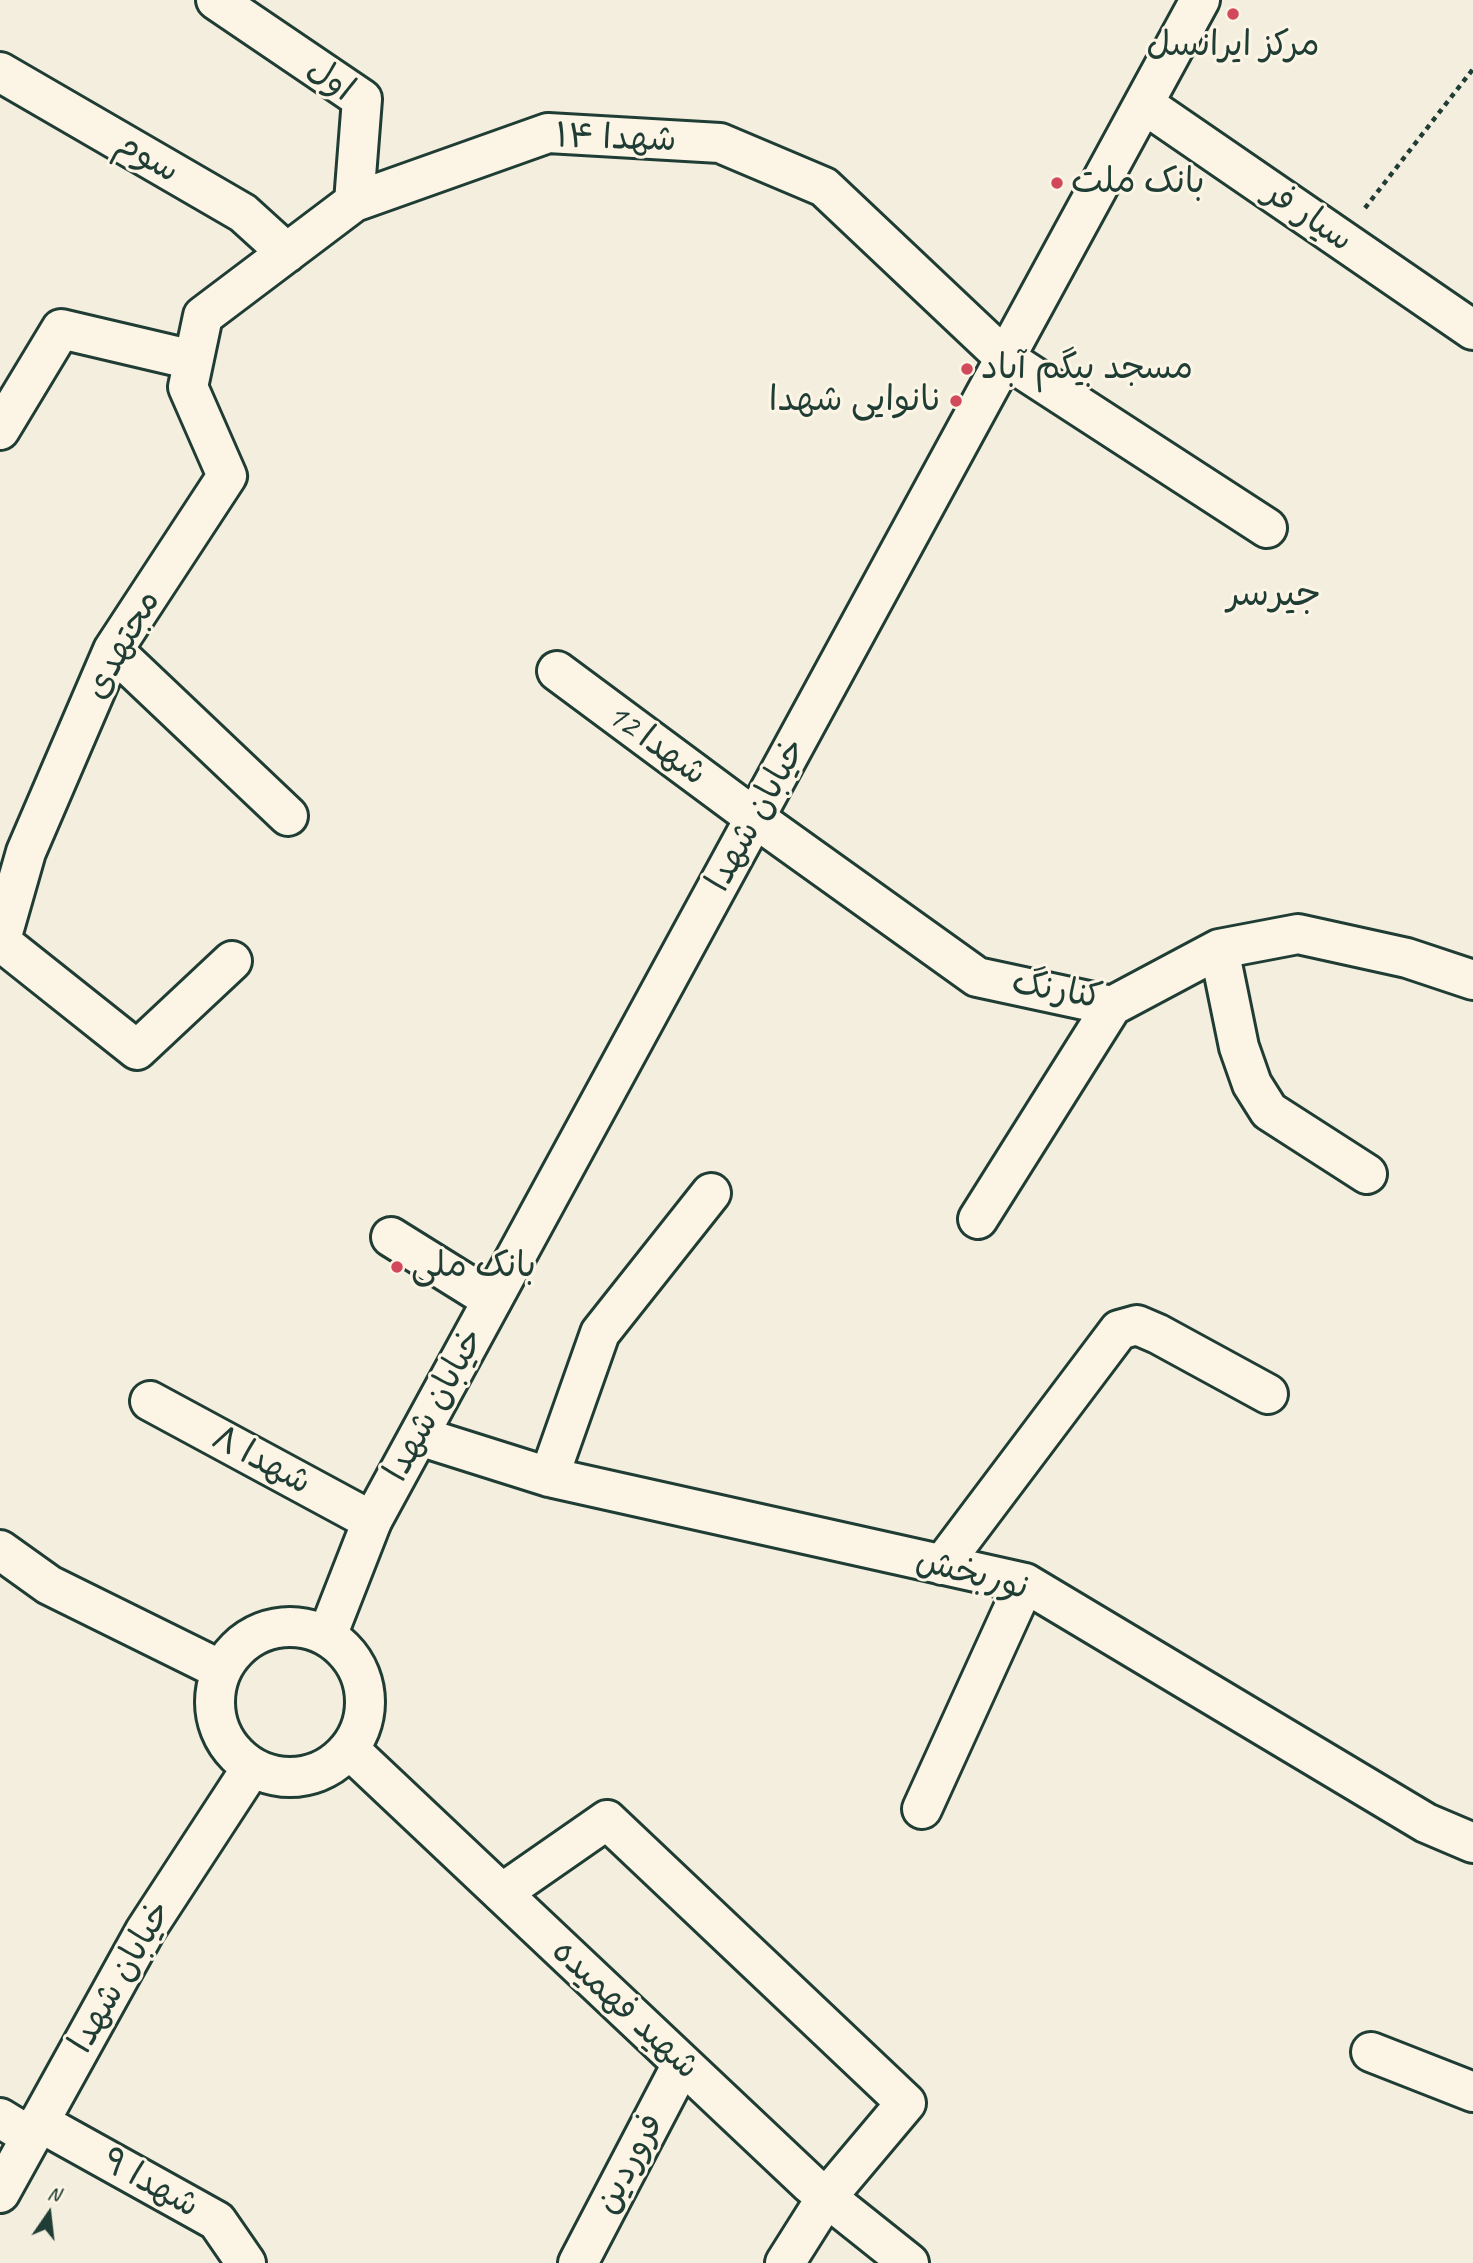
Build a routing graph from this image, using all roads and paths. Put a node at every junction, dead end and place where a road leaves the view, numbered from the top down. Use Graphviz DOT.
graph roads {
  1 [pos="216,0"];
  2 [pos="1200,0"];
  3 [pos="1473,69"];
  4 [pos="0,72"];
  5 [pos="1144,104"];
  6 [pos="354,202"];
  7 [pos="1341,239"];
  8 [pos="287,253"];
  9 [pos="1473,330"];
  10 [pos="1005,358"];
  11 [pos="193,360"];
  12 [pos="0,430"];
  13 [pos="1267,528"];
  14 [pos="113,650"];
  15 [pos="557,671"];
  16 [pos="288,816"];
  17 [pos="755,818"];
  18 [pos="13,846"];
  19 [pos="0,942"];
  20 [pos="1219,949"];
  21 [pos="232,961"];
  22 [pos="1473,980"];
  23 [pos="1112,1006"];
  24 [pos="1367,1174"];
  25 [pos="711,1193"];
  26 [pos="978,1219"];
  27 [pos="391,1237"];
  28 [pos="492,1300"];
  29 [pos="1268,1394"];
  30 [pos="150,1401"];
  31 [pos="419,1436"];
  32 [pos="548,1476"];
  33 [pos="372,1521"];
  34 [pos="0,1550"];
  35 [pos="942,1565"];
  36 [pos="1025,1583"];
  37 [pos="327,1636"];
  38 [pos="221,1670"];
  39 [pos="349,1749"];
  40 [pos="252,1767"];
  41 [pos="922,1809"];
  42 [pos="1473,1843"];
  43 [pos="502,1893"];
  44 [pos="1371,2052"];
  45 [pos="682,2064"];
  46 [pos="1473,2092"];
  47 [pos="23,2125"];
  48 [pos="0,2193"];
  49 [pos="826,2198"];
  50 [pos="246,2263"];
  51 [pos="578,2263"];
  52 [pos="785,2263"];
  53 [pos="909,2263"];
  1 -- 6 [label="street, اول"];
  2 -- 5 [label="street, خیابان شهدا"];
  3 -- 7 [label="path"];
  4 -- 8 [label="street, سوم"];
  5 -- 7 [label="street, سیار فر"];
  5 -- 10 [label="street, خیابان شهدا"];
  6 -- 8 [label="street, شهدا ۱۴"];
  6 -- 10 [label="street, شهدا ۱۴"];
  7 -- 9 [label="street, سیار فر"];
  8 -- 11 [label="street, شهدا ۱۴"];
  10 -- 13 [label="street, شهدا ۱۴"];
  10 -- 17 [label="street, خیابان شهدا"];
  11 -- 12 [label="street"];
  11 -- 14 [label="street, مجتهدی"];
  14 -- 16 [label="street"];
  14 -- 18 [label="street, مجتهدی"];
  15 -- 17 [label="street, شهدا 12"];
  17 -- 23 [label="street, کنارنگ"];
  17 -- 28 [label="street, خیابان شهدا"];
  18 -- 19 [label="street, مجتهدی"];
  19 -- 21 [label="street"];
  20 -- 22 [label="street, کنارنگ"];
  20 -- 23 [label="street, کنارنگ"];
  20 -- 24 [label="street"];
  23 -- 26 [label="street"];
  25 -- 32 [label="street"];
  27 -- 28 [label="street"];
  28 -- 31 [label="street, خیابان شهدا"];
  29 -- 35 [label="street"];
  30 -- 33 [label="street, شهدا ۸"];
  31 -- 32 [label="street, نوربخش"];
  31 -- 33 [label="street, خیابان شهدا"];
  32 -- 35 [label="street, نوربخش"];
  33 -- 37 [label="street, خیابان شهدا"];
  34 -- 38 [label="street"];
  35 -- 36 [label="street, نوربخش"];
  36 -- 41 [label="street"];
  36 -- 42 [label="street, نوربخش"];
  37 -- 38 [label="street"];
  37 -- 39 [label="street"];
  38 -- 40 [label="street"];
  39 -- 40 [label="street"];
  39 -- 43 [label="street, شهید فهمیده"];
  40 -- 47 [label="street, خیابان شهدا"];
  43 -- 45 [label="street, شهید فهمیده"];
  43 -- 49 [label="street"];
  44 -- 46 [label="street"];
  45 -- 49 [label="street, شهید فهمیده"];
  45 -- 51 [label="street, فروردین"];
  47 -- 48 [label="street, خیابان شهدا"];
  47 -- 50 [label="street, شهدا ۹"];
  49 -- 52 [label="street"];
  49 -- 53 [label="street, شهید فهمیده"];
}
